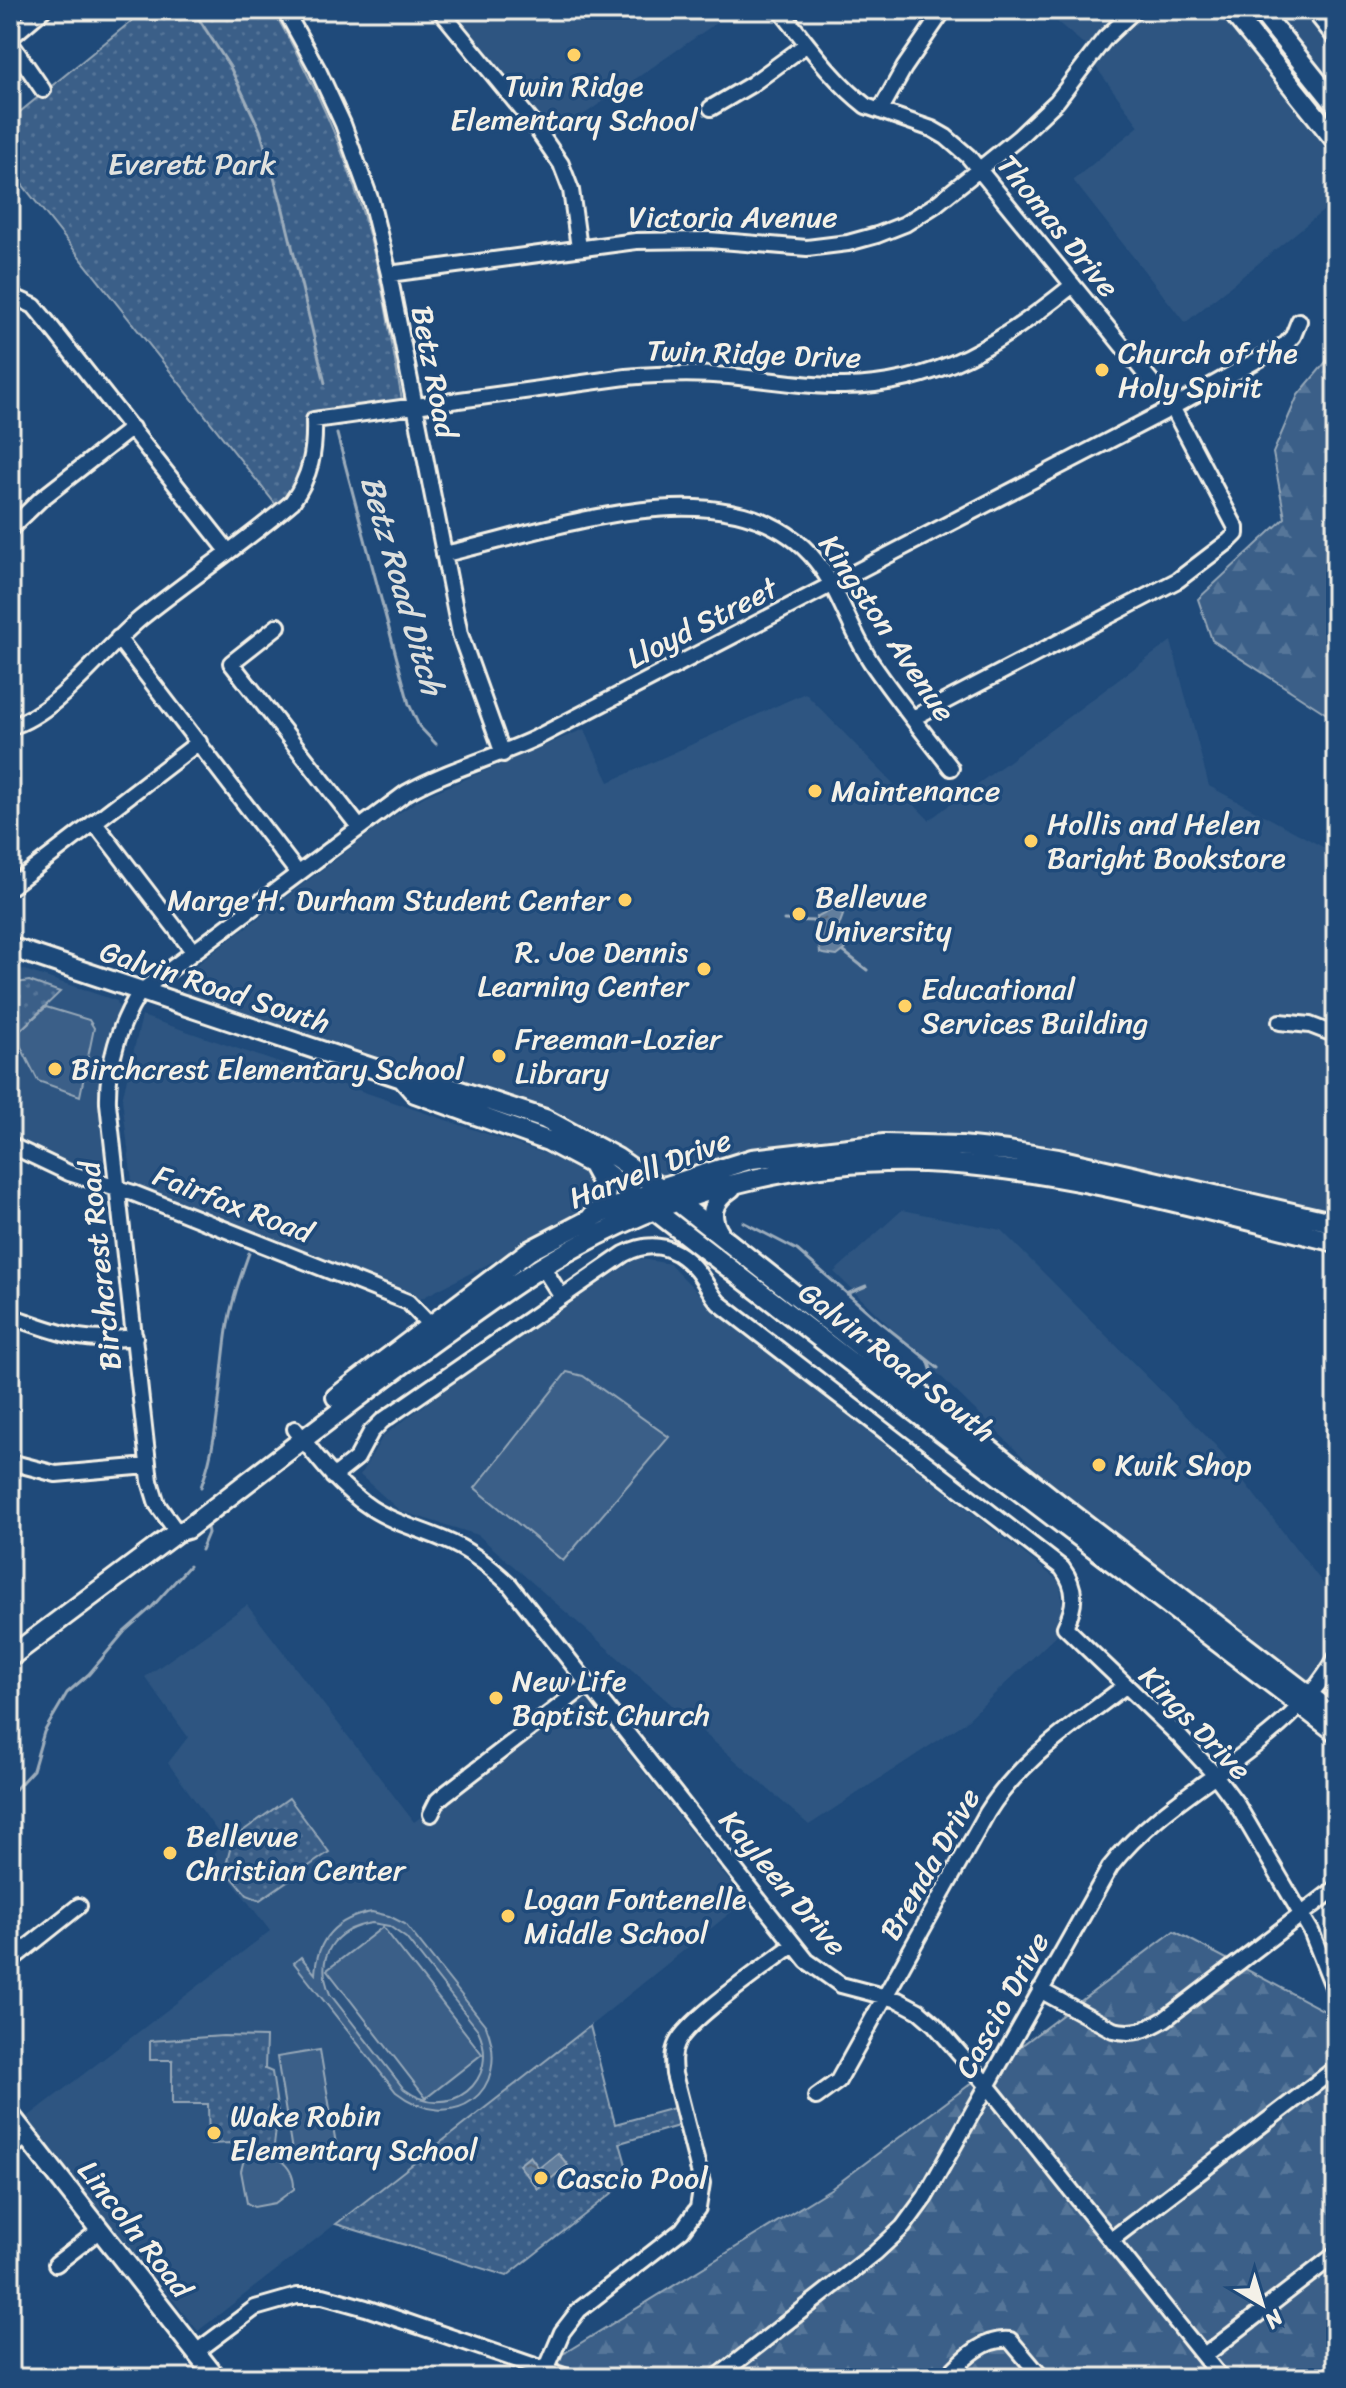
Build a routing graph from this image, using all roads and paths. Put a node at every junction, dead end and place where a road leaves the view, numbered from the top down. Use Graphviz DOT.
graph roads {
  1 [pos="43,10"];
  2 [pos="440,10"];
  3 [pos="780,10"];
  4 [pos="1135,10"];
  5 [pos="1231,10"];
  6 [pos="1260,10"];
  7 [pos="1313,10"];
  8 [pos="943,11"];
  9 [pos="289,12"];
  10 [pos="1336,39"];
  11 [pos="10,40"];
  12 [pos="807,44"];
  13 [pos="43,90"];
  14 [pos="1336,105"];
  15 [pos="711,108"];
  16 [pos="880,111"];
  17 [pos="1336,141"];
  18 [pos="978,169"];
  19 [pos="579,248"];
  20 [pos="389,274"];
  21 [pos="1073,285"];
  22 [pos="10,295"];
  23 [pos="1299,321"];
  24 [pos="414,405"];
  25 [pos="1172,407"];
  26 [pos="132,428"];
  27 [pos="10,529"];
  28 [pos="228,551"];
  29 [pos="444,554"];
  30 [pos="832,585"];
  31 [pos="278,626"];
  32 [pos="118,638"];
  33 [pos="913,718"];
  34 [pos="10,727"];
  35 [pos="199,742"];
  36 [pos="503,754"];
  37 [pos="951,768"];
  38 [pos="94,822"];
  39 [pos="359,827"];
  40 [pos="297,872"];
  41 [pos="10,887"];
  42 [pos="10,947"];
  43 [pos="193,951"];
  44 [pos="140,992"];
  45 [pos="1280,1022"];
  46 [pos="1336,1035"];
  47 [pos="402,1078"];
  48 [pos="10,1145"];
  49 [pos="589,1162"];
  50 [pos="740,1181"];
  51 [pos="117,1188"];
  52 [pos="660,1188"];
  53 [pos="640,1198"];
  54 [pos="677,1202"];
  55 [pos="656,1210"];
  56 [pos="587,1221"];
  57 [pos="1336,1223"];
  58 [pos="725,1241"];
  59 [pos="1336,1242"];
  60 [pos="542,1266"];
  61 [pos="561,1296"];
  62 [pos="10,1316"];
  63 [pos="430,1325"];
  64 [pos="135,1337"];
  65 [pos="298,1434"];
  66 [pos="10,1462"];
  67 [pos="148,1466"];
  68 [pos="333,1477"];
  69 [pos="177,1532"];
  70 [pos="10,1657"];
  71 [pos="1336,1658"];
  72 [pos="588,1684"];
  73 [pos="1125,1686"];
  74 [pos="1306,1701"];
  75 [pos="1336,1716"];
  76 [pos="1336,1732"];
  77 [pos="1215,1775"];
  78 [pos="431,1814"];
  79 [pos="1336,1888"];
  80 [pos="79,1906"];
  81 [pos="1302,1913"];
  82 [pos="793,1945"];
  83 [pos="10,1961"];
  84 [pos="1040,1990"];
  85 [pos="1336,1994"];
  86 [pos="885,1998"];
  87 [pos="1336,2068"];
  88 [pos="987,2085"];
  89 [pos="816,2097"];
  90 [pos="10,2115"];
  91 [pos="27,2136"];
  92 [pos="10,2149"];
  93 [pos="100,2230"];
  94 [pos="1111,2240"];
  95 [pos="1336,2254"];
  96 [pos="56,2264"];
  97 [pos="196,2352"];
  98 [pos="1204,2356"];
  99 [pos="546,2370"];
  100 [pos="207,2375"];
  101 [pos="570,2378"];
  102 [pos="716,2378"];
  103 [pos="945,2378"];
  104 [pos="1042,2378"];
  105 [pos="1221,2378"];
  1 -- 11 [label="street"];
  2 -- 19 [label="street"];
  3 -- 12 [label="street, Thomas Drive"];
  4 -- 18 [label="street, Victoria Avenue"];
  5 -- 17 [label="main road"];
  6 -- 14 [label="main road"];
  7 -- 10 [label="street"];
  8 -- 16 [label="street"];
  9 -- 20 [label="street, Betz Road"];
  11 -- 13 [label="street"];
  12 -- 15 [label="street"];
  12 -- 16 [label="street, Thomas Drive"];
  16 -- 18 [label="street, Thomas Drive"];
  18 -- 19 [label="street, Victoria Avenue"];
  18 -- 21 [label="street, Thomas Drive"];
  19 -- 20 [label="street, Victoria Avenue"];
  20 -- 24 [label="street, Betz Road"];
  21 -- 24 [label="street, Twin Ridge Drive"];
  21 -- 25 [label="street, Thomas Drive"];
  22 -- 26 [label="street"];
  23 -- 25 [label="street, Lloyd Street"];
  24 -- 28 [label="street, Twin Ridge Drive"];
  24 -- 29 [label="street, Betz Road"];
  25 -- 30 [label="street, Lloyd Street"];
  25 -- 33 [label="street, Thomas Drive"];
  26 -- 27 [label="street"];
  26 -- 28 [label="street"];
  28 -- 32 [label="street"];
  29 -- 30 [label="street, Kingston Avenue"];
  29 -- 36 [label="street, Betz Road"];
  30 -- 33 [label="street, Kingston Avenue"];
  30 -- 36 [label="street, Lloyd Street"];
  31 -- 39 [label="street"];
  32 -- 34 [label="street"];
  32 -- 35 [label="street"];
  33 -- 37 [label="street, Kingston Avenue"];
  35 -- 38 [label="street"];
  35 -- 40 [label="street"];
  36 -- 39 [label="street, Lloyd Street"];
  38 -- 41 [label="street"];
  38 -- 43 [label="street"];
  39 -- 40 [label="street, Lloyd Street"];
  40 -- 43 [label="street, Lloyd Street"];
  42 -- 44 [label="main road, Galvin Road South"];
  43 -- 44 [label="street, Lloyd Street"];
  44 -- 47 [label="main road, Galvin Road South"];
  44 -- 51 [label="street, Birchcrest Road"];
  45 -- 46 [label="street"];
  47 -- 49 [label="main road, Galvin Road South"];
  47 -- 52 [label="main road, Galvin Road South"];
  48 -- 51 [label="street, Fairfax Road"];
  49 -- 53 [label="main road, Galvin Road South"];
  49 -- 56 [label="main road"];
  50 -- 54 [label="main road, Harvell Drive"];
  50 -- 58 [label="main road"];
  50 -- 59 [label="main road, Harvell Drive"];
  51 -- 63 [label="street, Fairfax Road"];
  51 -- 64 [label="street, Birchcrest Road"];
  52 -- 53 [label="main road, Harvell Drive"];
  52 -- 54 [label="main road, Galvin Road South"];
  52 -- 57 [label="main road, Harvell Drive"];
  53 -- 55 [label="main road, Galvin Road South"];
  53 -- 56 [label="main road, Harvell Drive"];
  54 -- 55 [label="main road, Harvell Drive"];
  54 -- 58 [label="main road, Galvin Road South"];
  55 -- 60 [label="main road, Harvell Drive"];
  55 -- 74 [label="main road, Galvin Road South"];
  56 -- 63 [label="main road, Harvell Drive"];
  58 -- 74 [label="main road, Galvin Road South"];
  60 -- 61 [label="street"];
  60 -- 65 [label="main road, Harvell Drive"];
  61 -- 68 [label="street"];
  61 -- 73 [label="street, Kings Drive"];
  62 -- 64 [label="street"];
  63 -- 65 [label="main road, Harvell Drive"];
  64 -- 67 [label="street, Birchcrest Road"];
  65 -- 68 [label="street, Kayleen Drive"];
  65 -- 69 [label="main road, Harvell Drive"];
  66 -- 67 [label="street"];
  67 -- 69 [label="street, Birchcrest Road"];
  68 -- 72 [label="street, Kayleen Drive"];
  69 -- 70 [label="main road, Harvell Drive"];
  71 -- 74 [label="street, Cascio Drive"];
  72 -- 78 [label="street"];
  72 -- 82 [label="street, Kayleen Drive"];
  73 -- 77 [label="street, Kings Drive"];
  73 -- 86 [label="street, Brenda Drive"];
  74 -- 75 [label="main road, Galvin Road South"];
  74 -- 76 [label="main road, Galvin Road South"];
  74 -- 77 [label="street, Cascio Drive"];
  77 -- 81 [label="street, Kings Drive"];
  77 -- 84 [label="street, Cascio Drive"];
  79 -- 81 [label="street"];
  80 -- 83 [label="street"];
  81 -- 84 [label="street"];
  81 -- 85 [label="street, Kings Drive"];
  82 -- 86 [label="street, Kayleen Drive"];
  82 -- 99 [label="street"];
  84 -- 88 [label="street, Cascio Drive"];
  86 -- 88 [label="street, Kayleen Drive"];
  86 -- 89 [label="street, Brenda Drive"];
  87 -- 94 [label="street"];
  88 -- 94 [label="street, Kayleen Drive"];
  88 -- 102 [label="street, Cascio Drive"];
  90 -- 91 [label="main road, Lincoln Road"];
  91 -- 92 [label="street"];
  91 -- 93 [label="main road, Lincoln Road"];
  93 -- 96 [label="street"];
  93 -- 97 [label="main road, Lincoln Road"];
  94 -- 98 [label="street, Kayleen Drive"];
  95 -- 98 [label="street"];
  97 -- 99 [label="street"];
  97 -- 100 [label="main road, Lincoln Road"];
  98 -- 105 [label="street, Kayleen Drive"];
  99 -- 101 [label="street"];
  103 -- 104 [label="street"];
}
